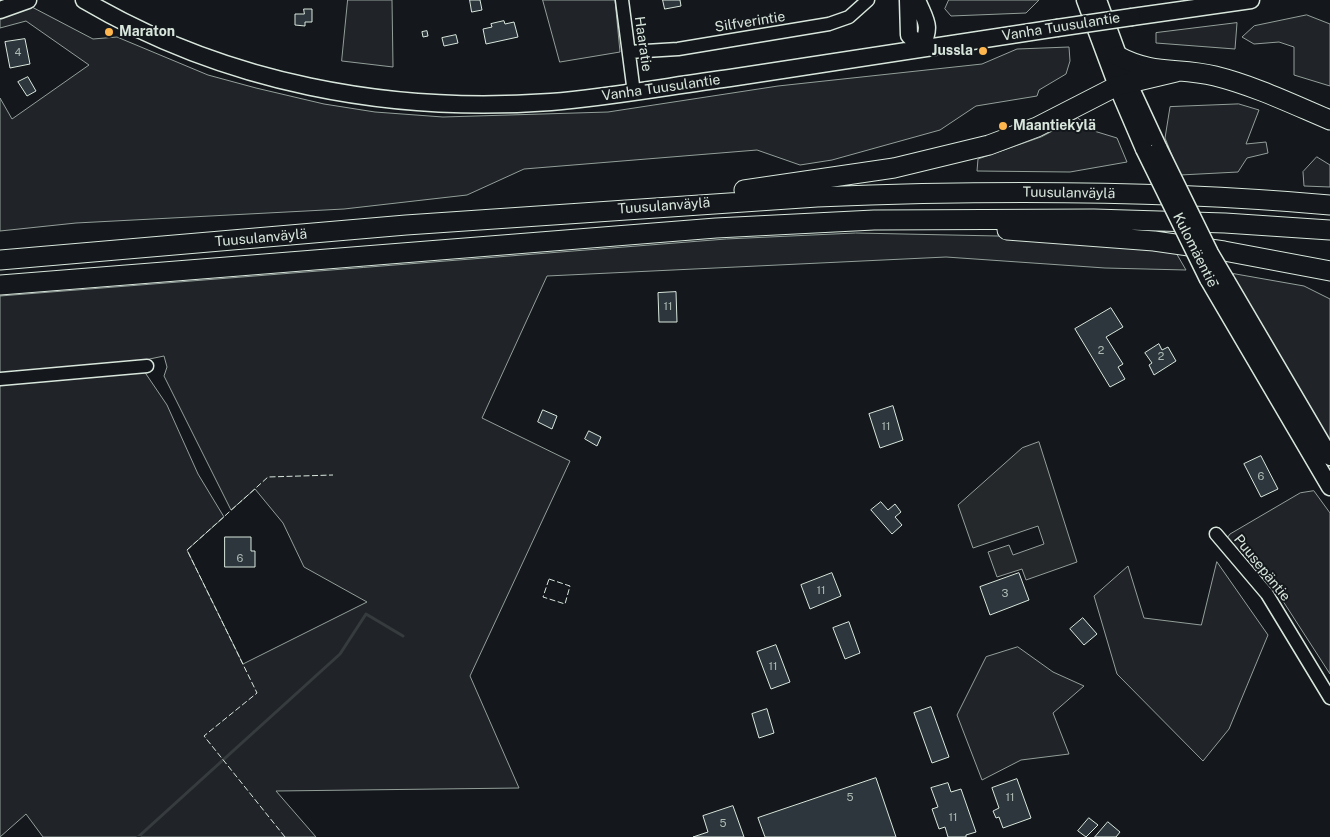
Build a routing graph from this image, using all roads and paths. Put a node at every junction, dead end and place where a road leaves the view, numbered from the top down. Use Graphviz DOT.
graph roads {
  1 [pos="28,0"];
  2 [pos="84,0"];
  3 [pos="622,0"];
  4 [pos="868,0"];
  5 [pos="908,0"];
  6 [pos="917,0"];
  7 [pos="1085,0"];
  8 [pos="1098,0"];
  9 [pos="1251,0"];
  10 [pos="0,10"];
  11 [pos="921,48"];
  12 [pos="629,52"];
  13 [pos="1118,56"];
  14 [pos="1176,72"];
  15 [pos="1123,84"];
  16 [pos="634,93"];
  17 [pos="1330,120"];
  18 [pos="1152,149"];
  19 [pos="1330,204"];
  20 [pos="634,208"];
  21 [pos="874,220"];
  22 [pos="1330,230"];
  23 [pos="0,260"];
  24 [pos="1285,263"];
  25 [pos="1330,271"];
  26 [pos="1330,278"];
  27 [pos="0,285"];
  28 [pos="147,366"];
  29 [pos="0,379"];
  30 [pos="1330,457"];
  31 [pos="1330,487"];
  32 [pos="1216,534"];
  33 [pos="1330,698"];
  1 -- 10 [label="main road"];
  2 -- 16 [label="main road, Vanha Tuusulantie"];
  3 -- 12 [label="street, Haaratie"];
  4 -- 12 [label="street, Silfverintie"];
  5 -- 11 [label="main road"];
  6 -- 11 [label="main road"];
  7 -- 15 [label="main road, Kulomäentie"];
  8 -- 13 [label="main road, Kulomäentie"];
  9 -- 11 [label="main road, Vanha Tuusulantie, bridge"];
  11 -- 16 [label="main road, Vanha Tuusulantie"];
  12 -- 16 [label="street, Haaratie"];
  13 -- 14 [label="highway"];
  13 -- 15 [label="main road, Kulomäentie"];
  14 -- 15 [label="highway"];
  14 -- 17 [label="highway"];
  15 -- 18 [label="main road, Kulomäentie"];
  15 -- 20 [label="highway"];
  18 -- 30 [label="main road, Kulomäentie, bridge"];
  18 -- 31 [label="main road, Kulomäentie, bridge"];
  19 -- 20 [label="highway, Tuusulanväylä"];
  20 -- 23 [label="highway, Tuusulanväylä"];
  21 -- 22 [label="highway, Tuusulanväylä"];
  21 -- 24 [label="highway"];
  21 -- 27 [label="highway, Tuusulanväylä"];
  24 -- 25 [label="highway"];
  24 -- 26 [label="highway"];
  28 -- 29 [label="street"];
  32 -- 33 [label="street, Puusepäntie"];
}
